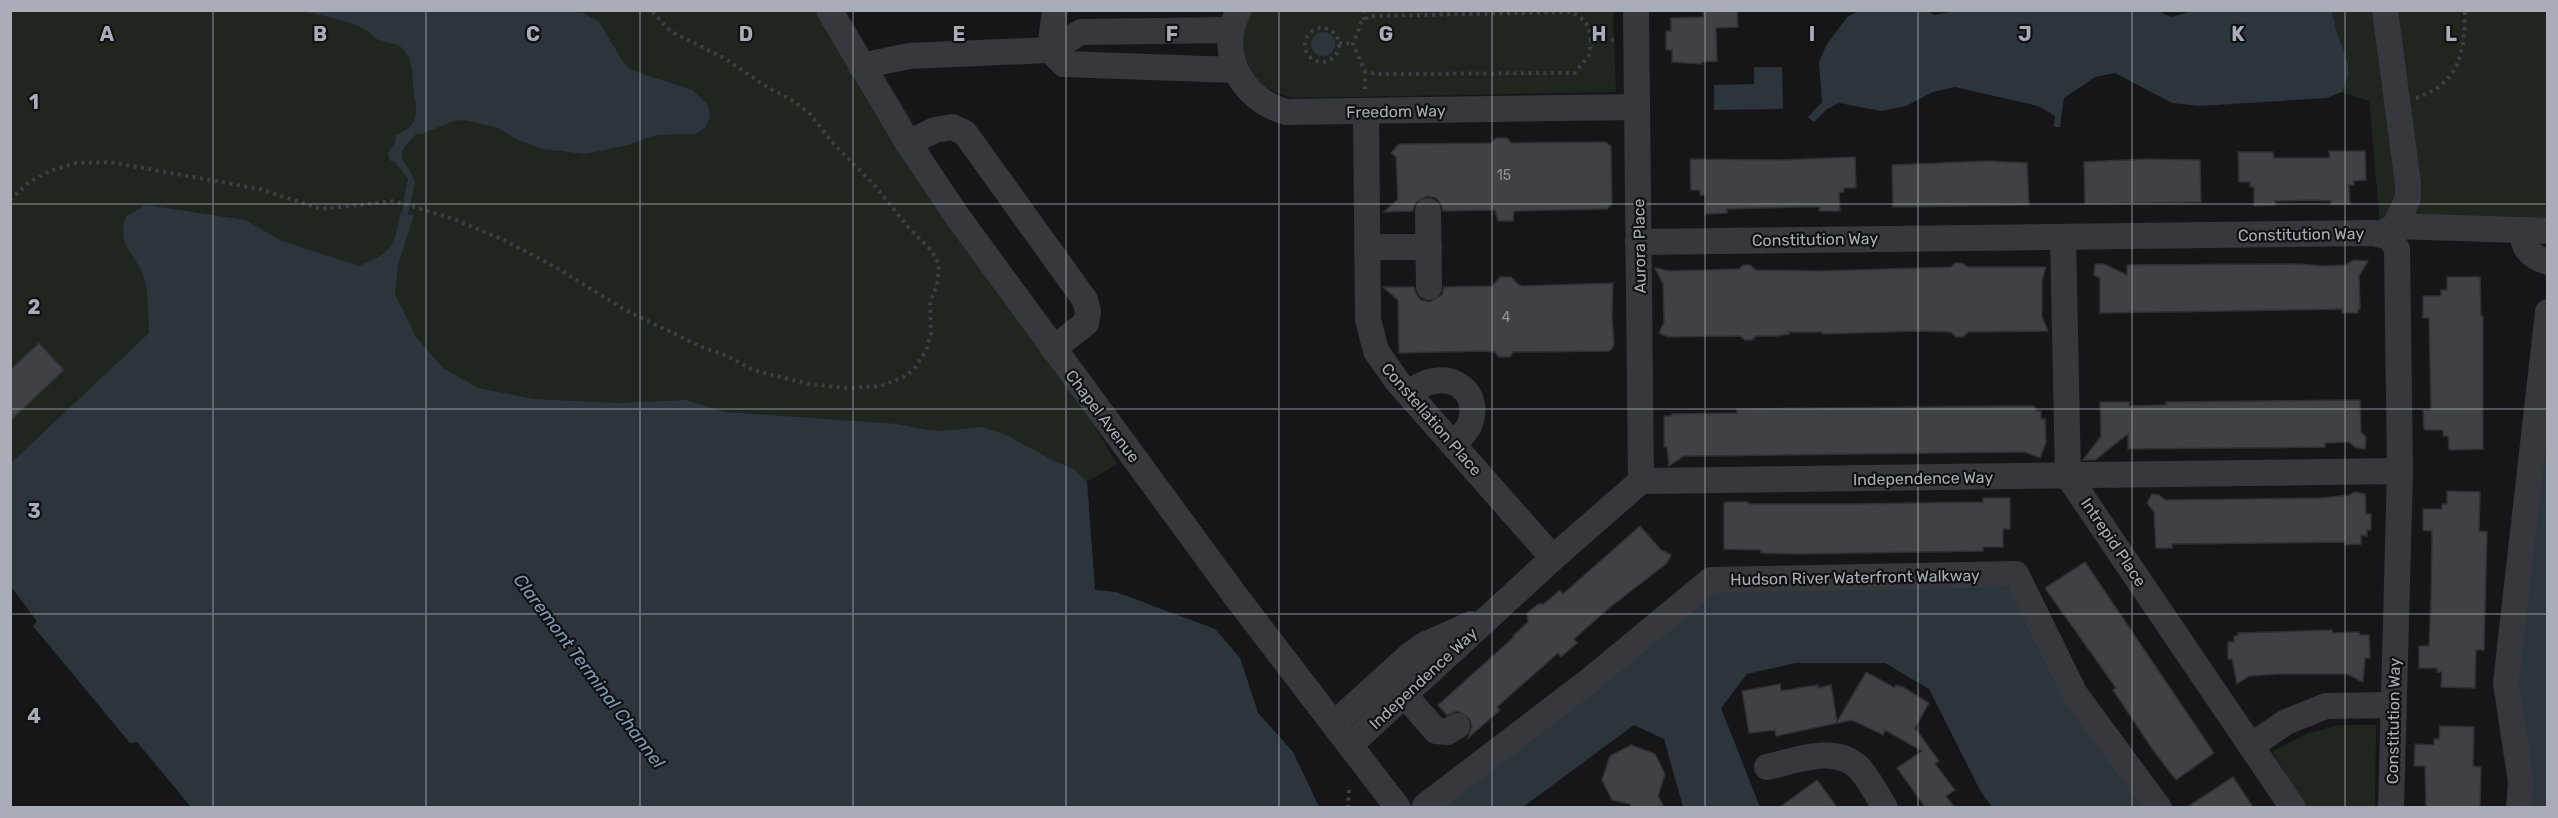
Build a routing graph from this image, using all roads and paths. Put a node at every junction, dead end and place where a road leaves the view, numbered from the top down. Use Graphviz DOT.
graph roads {
  1 [pos="651,10"];
  2 [pos="829,10"];
  3 [pos="1055,10"];
  4 [pos="1364,10"];
  5 [pos="1636,10"];
  6 [pos="2385,10"];
  7 [pos="2465,10"];
  8 [pos="1235,20"];
  9 [pos="1364,20"];
  10 [pos="1166,31"];
  11 [pos="1591,40"];
  12 [pos="1636,40"];
  13 [pos="1339,44"];
  14 [pos="1353,44"];
  15 [pos="1050,50"];
  16 [pos="861,66"];
  17 [pos="1168,68"];
  18 [pos="1235,70"];
  19 [pos="2397,104"];
  20 [pos="1637,107"];
  21 [pos="1366,111"];
  22 [pos="908,143"];
  23 [pos="10,201"];
  24 [pos="1428,211"];
  25 [pos="2388,230"];
  26 [pos="2522,231"];
  27 [pos="2547,231"];
  28 [pos="2063,237"];
  29 [pos="1638,242"];
  30 [pos="1367,247"];
  31 [pos="1429,247"];
  32 [pos="2547,262"];
  33 [pos="1429,287"];
  34 [pos="2547,312"];
  35 [pos="1053,349"];
  36 [pos="1409,394"];
  37 [pos="1454,444"];
  38 [pos="2400,471"];
  39 [pos="2068,476"];
  40 [pos="1641,482"];
  41 [pos="1553,558"];
  42 [pos="1495,610"];
  43 [pos="1388,676"];
  44 [pos="1405,696"];
  45 [pos="2393,705"];
  46 [pos="1334,724"];
  47 [pos="1457,726"];
  48 [pos="1350,745"];
  49 [pos="2251,746"];
  50 [pos="1767,767"];
  51 [pos="1348,788"];
  52 [pos="1425,806"];
  53 [pos="1348,807"];
  54 [pos="1398,807"];
  55 [pos="1885,807"];
  56 [pos="2159,807"];
  57 [pos="2293,807"];
  58 [pos="2391,807"];
  59 [pos="2520,807"];
  1 -- 23 [label="path"];
  2 -- 16 [label="street, Chapel Avenue"];
  3 -- 15 [label="street"];
  4 -- 9 [label="path"];
  5 -- 12 [label="street, Aurora Place"];
  6 -- 19 [label="street"];
  7 -- 19 [label="path"];
  8 -- 10 [label="street"];
  8 -- 18 [label="street, Freedom Way"];
  9 -- 11 [label="path"];
  9 -- 14 [label="path"];
  10 -- 15 [label="street"];
  10 -- 17 [label="street"];
  11 -- 12 [label="path"];
  11 -- 14 [label="path"];
  12 -- 20 [label="street, Aurora Place"];
  13 -- 13 [label="path"];
  13 -- 14 [label="path"];
  15 -- 16 [label="street"];
  15 -- 17 [label="street"];
  16 -- 22 [label="street, Chapel Avenue"];
  17 -- 18 [label="street"];
  18 -- 21 [label="street, Freedom Way"];
  19 -- 25 [label="street"];
  20 -- 21 [label="street, Freedom Way"];
  20 -- 29 [label="street, Aurora Place"];
  21 -- 30 [label="street, Constellation Place"];
  22 -- 35 [label="street, Chapel Avenue"];
  22 -- 35 [label="street"];
  24 -- 31 [label="street"];
  25 -- 26 [label="street"];
  25 -- 28 [label="street, Constitution Way"];
  25 -- 38 [label="street, Constitution Way"];
  26 -- 27 [label="street"];
  26 -- 32 [label="street"];
  28 -- 29 [label="street, Constitution Way"];
  28 -- 39 [label="street"];
  29 -- 40 [label="street, Aurora Place"];
  30 -- 31 [label="street"];
  30 -- 36 [label="street, Constellation Place"];
  31 -- 33 [label="street"];
  34 -- 59 [label="street"];
  35 -- 46 [label="street, Chapel Avenue"];
  36 -- 37 [label="street, Constellation Place"];
  36 -- 37 [label="street"];
  37 -- 41 [label="street, Constellation Place"];
  38 -- 39 [label="street, Independence Way"];
  38 -- 45 [label="street, Constitution Way"];
  39 -- 40 [label="street, Independence Way"];
  39 -- 49 [label="street, Intrepid Place"];
  40 -- 41 [label="street, Independence Way"];
  41 -- 42 [label="street, Independence Way"];
  42 -- 43 [label="street, Independence Way"];
  42 -- 44 [label="street, Independence Way"];
  43 -- 44 [label="street"];
  43 -- 46 [label="street, Independence Way"];
  44 -- 47 [label="street"];
  44 -- 48 [label="street, Independence Way"];
  45 -- 49 [label="street"];
  45 -- 58 [label="street, Constitution Way"];
  46 -- 48 [label="street, Chapel Avenue"];
  48 -- 54 [label="street, Chapel Avenue"];
  49 -- 57 [label="street, Intrepid Place"];
  50 -- 55 [label="street"];
  51 -- 53 [label="path"];
  52 -- 56 [label="street, Hudson River Waterfront Walkway"];
}
